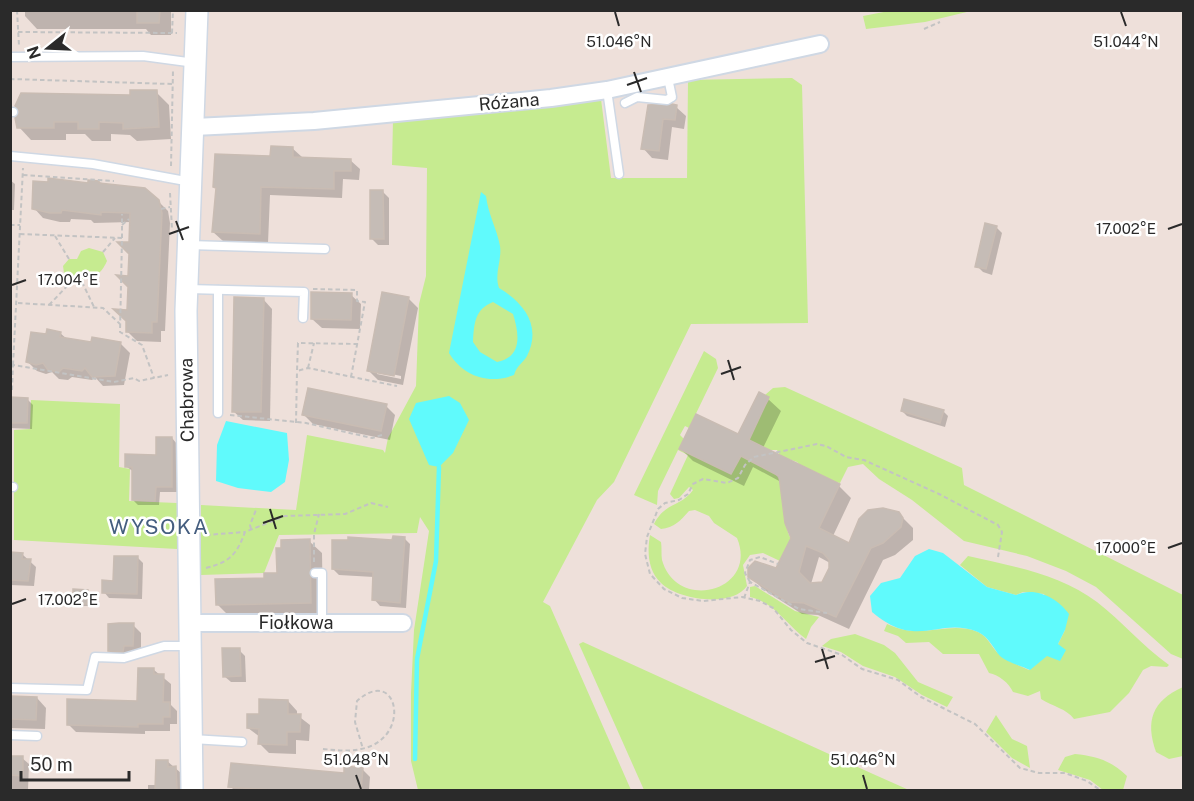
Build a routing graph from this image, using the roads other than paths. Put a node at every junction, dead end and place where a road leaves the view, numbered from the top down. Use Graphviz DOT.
graph roads {
  1 [pos="197,10"];
  2 [pos="819,44"];
  3 [pos="10,57"];
  4 [pos="196,63"];
  5 [pos="668,78"];
  6 [pos="607,90"];
  7 [pos="625,103"];
  8 [pos="194,127"];
  9 [pos="10,156"];
  10 [pos="619,174"];
  11 [pos="192,182"];
  12 [pos="189,245"];
  13 [pos="325,249"];
  14 [pos="187,289"];
  15 [pos="218,290"];
  16 [pos="303,318"];
  17 [pos="218,413"];
  18 [pos="315,573"];
  19 [pos="322,622"];
  20 [pos="190,623"];
  21 [pos="403,623"];
  22 [pos="190,646"];
  23 [pos="10,688"];
  24 [pos="10,735"];
  25 [pos="37,736"];
  26 [pos="192,739"];
  27 [pos="242,742"];
  28 [pos="192,790"];
  1 -- 4 [label="street, Chabrowa"];
  2 -- 5 [label="street, Różana"];
  3 -- 4 [label="lane"];
  4 -- 8 [label="street, Chabrowa"];
  5 -- 6 [label="street, Różana"];
  5 -- 7 [label="lane"];
  6 -- 8 [label="street, Różana"];
  6 -- 10 [label="lane"];
  8 -- 11 [label="street, Chabrowa"];
  9 -- 11 [label="lane"];
  11 -- 12 [label="street, Chabrowa"];
  12 -- 13 [label="lane"];
  12 -- 14 [label="street, Chabrowa"];
  14 -- 15 [label="lane"];
  14 -- 20 [label="street, Chabrowa"];
  15 -- 16 [label="lane"];
  15 -- 17 [label="lane"];
  18 -- 19 [label="lane"];
  19 -- 20 [label="street, Fiołkowa"];
  19 -- 21 [label="street, Fiołkowa"];
  20 -- 22 [label="street, Chabrowa"];
  22 -- 23 [label="lane"];
  22 -- 26 [label="street, Chabrowa"];
  24 -- 25 [label="lane"];
  26 -- 27 [label="lane"];
  26 -- 28 [label="street, Chabrowa"];
}
